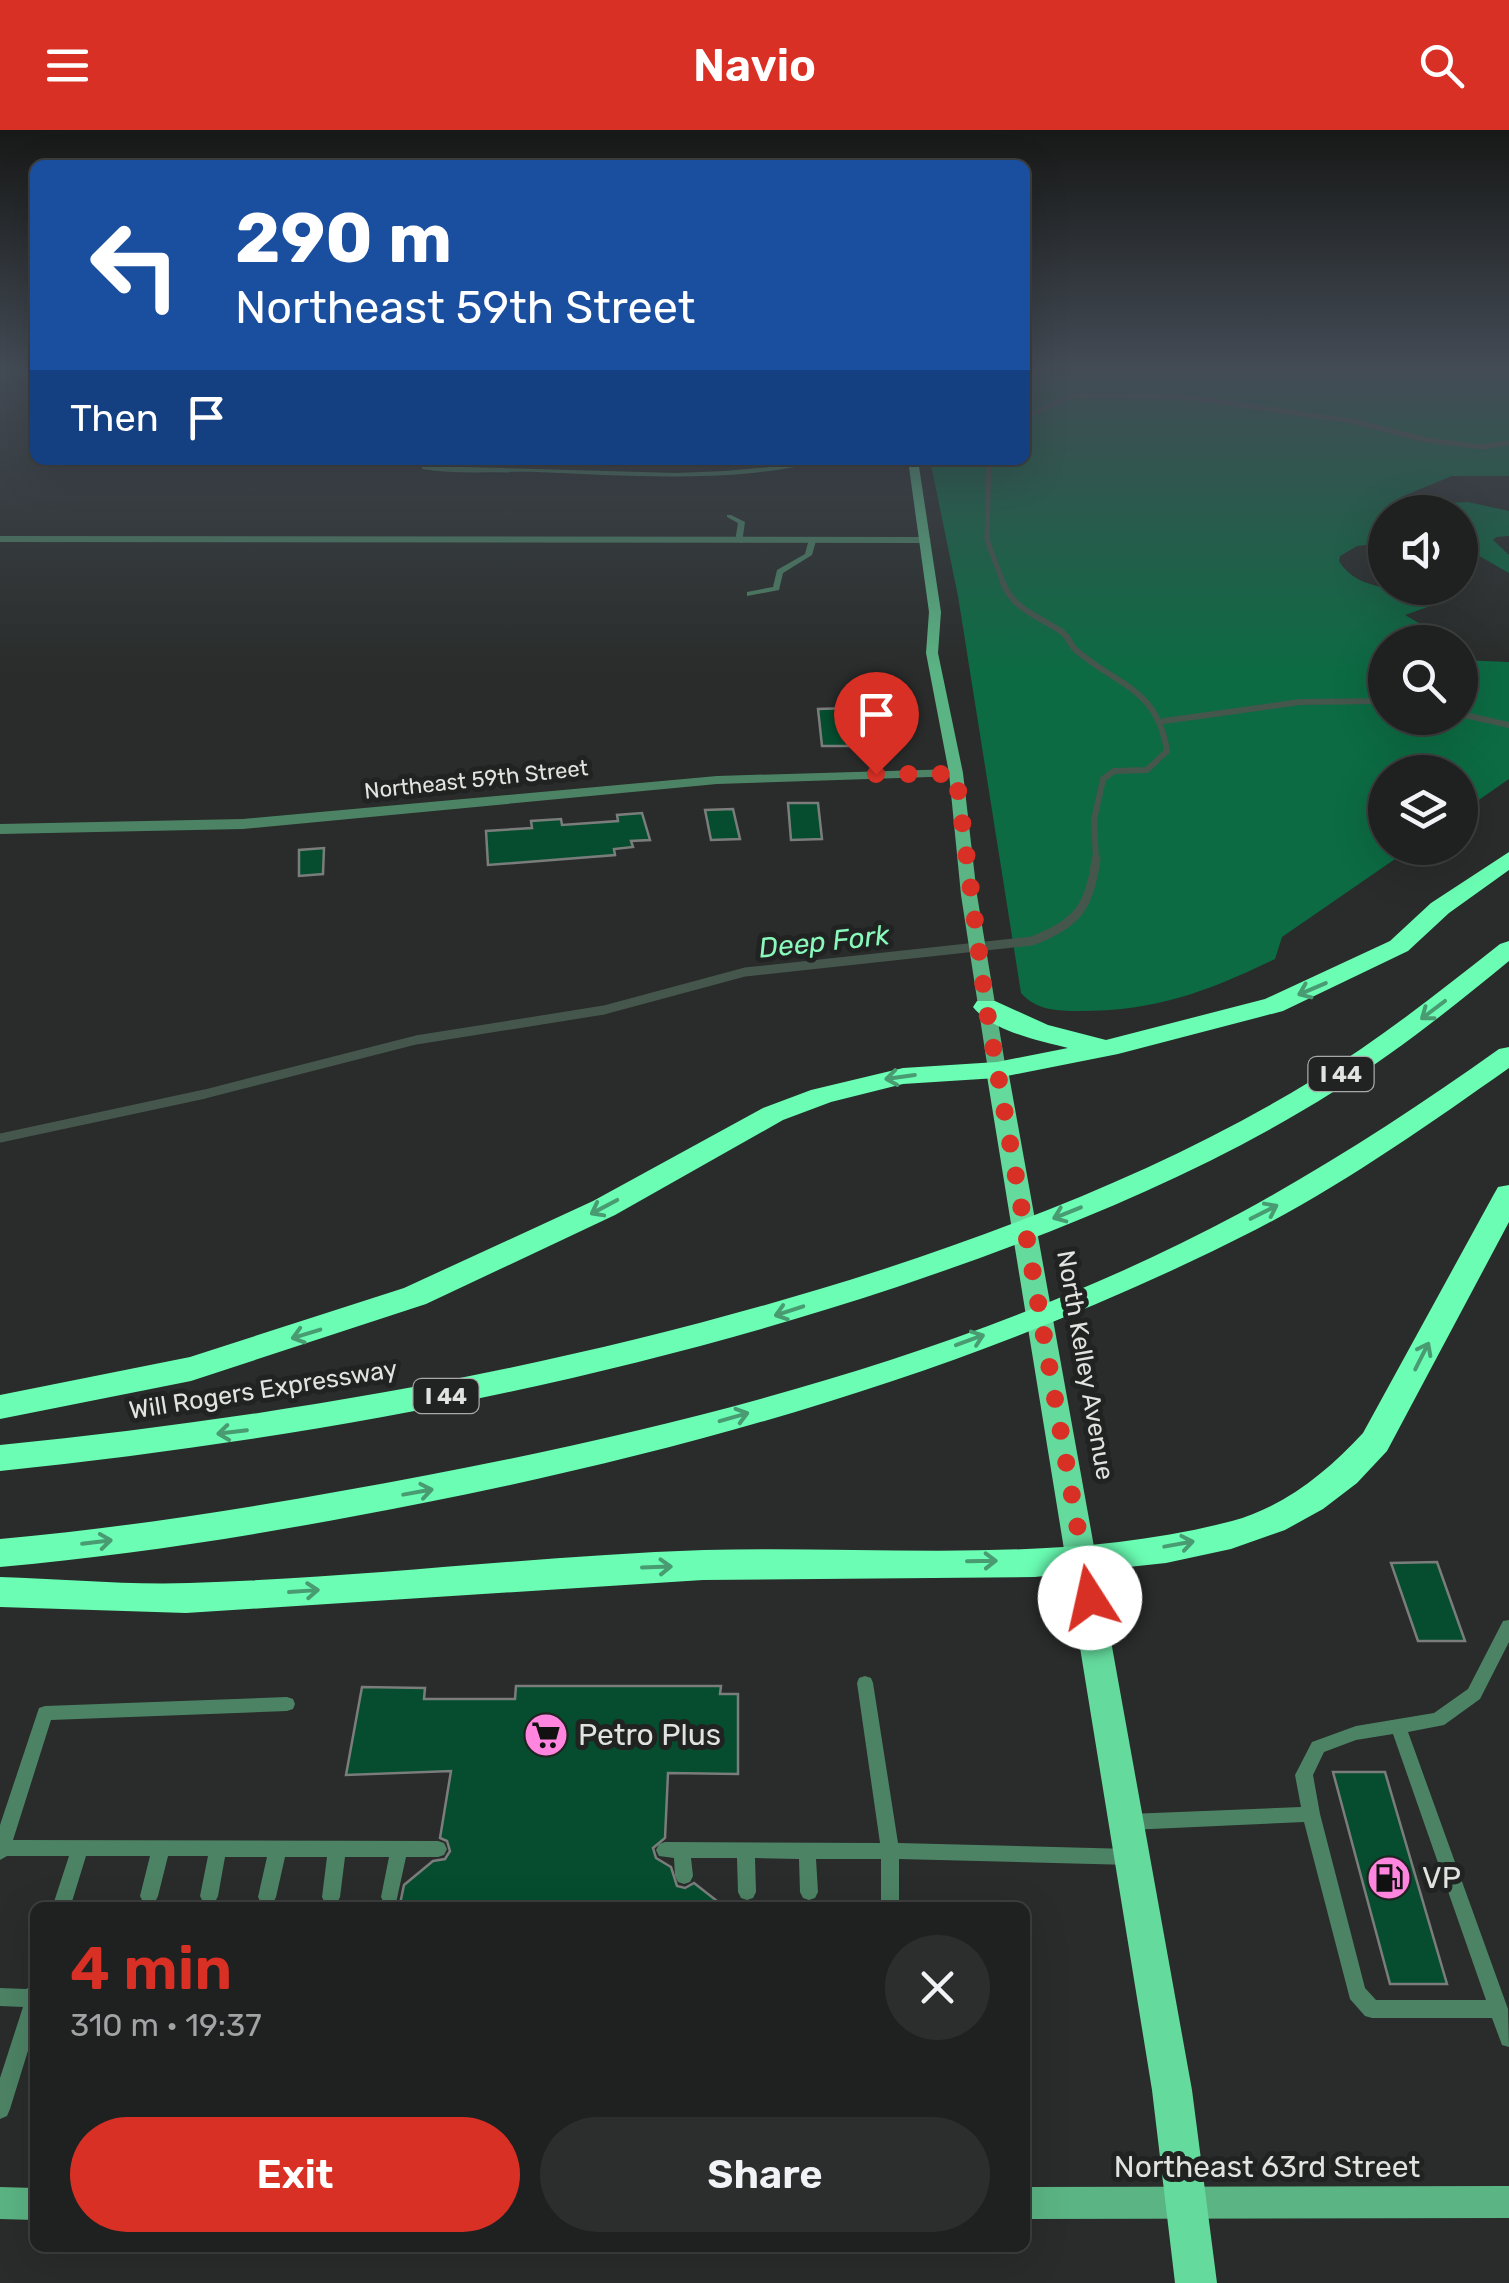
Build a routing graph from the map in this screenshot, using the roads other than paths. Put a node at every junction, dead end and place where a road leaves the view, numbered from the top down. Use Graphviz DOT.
graph roads {
  1 [pos="506,471"];
  2 [pos="772,471"];
  3 [pos="915,471"];
  4 [pos="719,472"];
  5 [pos="729,516"];
  6 [pos="0,539"];
  7 [pos="925,540"];
  8 [pos="739,541"];
  9 [pos="812,541"];
  10 [pos="750,594"];
  11 [pos="956,774"];
  12 [pos="0,829"];
  13 [pos="1509,858"];
  14 [pos="1509,949"];
  15 [pos="986,1006"];
  16 [pos="1118,1046"];
  17 [pos="1509,1056"];
  18 [pos="997,1070"];
  19 [pos="1509,1194"];
  20 [pos="0,1408"];
  21 [pos="0,1458"];
  22 [pos="0,1553"];
  23 [pos="1083,1560"];
  24 [pos="0,1592"];
  25 [pos="1509,1626"];
  26 [pos="865,1683"];
  27 [pos="287,1704"];
  28 [pos="1398,1726"];
  29 [pos="1311,1814"];
  30 [pos="1130,1840"];
  31 [pos="80,1848"];
  32 [pos="161,1849"];
  33 [pos="218,1849"];
  34 [pos="278,1849"];
  35 [pos="337,1849"];
  36 [pos="399,1849"];
  37 [pos="438,1849"];
  38 [pos="0,1850"];
  39 [pos="746,1851"];
  40 [pos="807,1852"];
  41 [pos="890,1852"];
  42 [pos="684,1876"];
  43 [pos="747,1892"];
  44 [pos="809,1892"];
  45 [pos="149,1896"];
  46 [pos="209,1896"];
  47 [pos="267,1896"];
  48 [pos="331,1896"];
  49 [pos="390,1896"];
  50 [pos="63,1902"];
  51 [pos="890,1902"];
  52 [pos="30,1995"];
  53 [pos="0,1997"];
  54 [pos="30,2008"];
  55 [pos="1499,2009"];
  56 [pos="1509,2038"];
  57 [pos="0,2109"];
  58 [pos="1030,2202"];
  59 [pos="1184,2202"];
  60 [pos="1509,2202"];
  61 [pos="0,2204"];
  62 [pos="30,2204"];
  63 [pos="1196,2283"];
  1 -- 4 [label="lane"];
  2 -- 4 [label="lane"];
  3 -- 7 [label="street, North Kelley Avenue"];
  5 -- 8 [label="lane"];
  6 -- 8 [label="street"];
  7 -- 9 [label="street"];
  7 -- 11 [label="street, North Kelley Avenue"];
  8 -- 9 [label="street"];
  9 -- 10 [label="lane"];
  11 -- 12 [label="street, Northeast 59th Street"];
  11 -- 15 [label="street, North Kelley Avenue"];
  13 -- 16 [label="highway, one-way"];
  14 -- 21 [label="highway, Will Rogers Expressway / I 44, one-way"];
  15 -- 16 [label="highway"];
  15 -- 18 [label="street, North Kelley Avenue"];
  16 -- 18 [label="highway"];
  22 -- 17 [label="highway, one-way"];
  18 -- 20 [label="highway, one-way"];
  18 -- 23 [label="main road, North Kelley Avenue"];
  23 -- 19 [label="highway, one-way"];
  24 -- 23 [label="highway, one-way"];
  23 -- 30 [label="main road, North Kelley Avenue"];
  25 -- 28 [label="lane"];
  26 -- 41 [label="lane"];
  27 -- 38 [label="lane"];
  28 -- 29 [label="lane"];
  28 -- 55 [label="lane"];
  29 -- 30 [label="lane"];
  29 -- 55 [label="lane"];
  30 -- 41 [label="lane"];
  30 -- 59 [label="main road, North Kelley Avenue"];
  31 -- 32 [label="lane"];
  31 -- 38 [label="lane"];
  31 -- 50 [label="lane"];
  32 -- 33 [label="lane"];
  32 -- 45 [label="lane"];
  33 -- 34 [label="lane"];
  33 -- 46 [label="lane"];
  34 -- 35 [label="lane"];
  34 -- 47 [label="lane"];
  35 -- 36 [label="lane"];
  35 -- 48 [label="lane"];
  36 -- 37 [label="lane"];
  36 -- 49 [label="lane"];
  39 -- 40 [label="lane"];
  39 -- 42 [label="lane"];
  39 -- 43 [label="lane"];
  40 -- 41 [label="lane"];
  40 -- 44 [label="lane"];
  41 -- 51 [label="lane"];
  52 -- 53 [label="lane"];
  54 -- 57 [label="lane"];
  55 -- 56 [label="lane"];
  58 -- 59 [label="street, Northeast 63rd Street"];
  59 -- 60 [label="street, Northeast 63rd Street"];
  59 -- 63 [label="main road, North Kelley Avenue"];
  61 -- 62 [label="street"];
}
